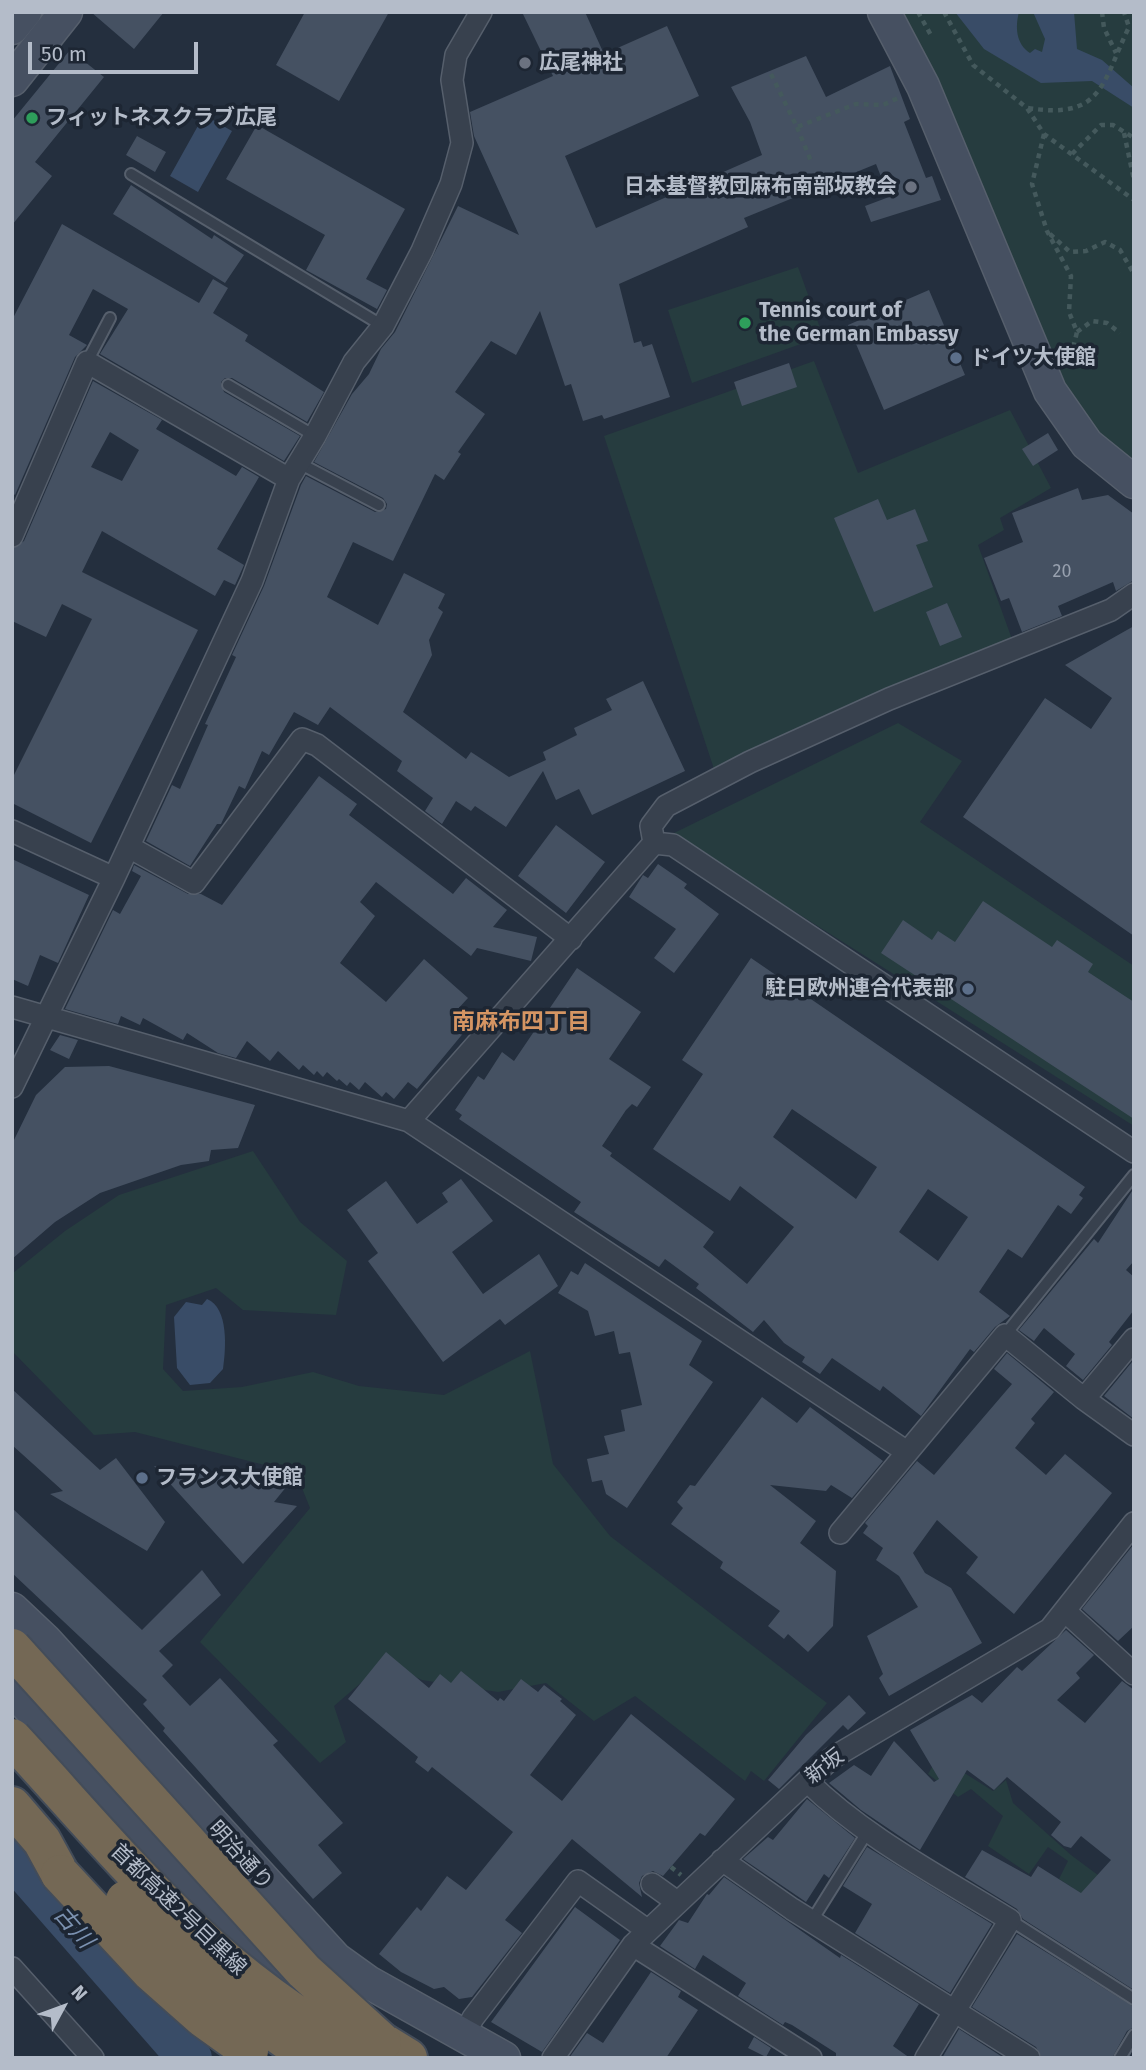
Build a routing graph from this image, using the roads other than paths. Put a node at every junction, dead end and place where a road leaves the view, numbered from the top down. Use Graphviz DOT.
graph roads {
  1 [pos="25,12"];
  2 [pos="66,12"];
  3 [pos="481,12"];
  4 [pos="884,12"];
  5 [pos="12,27"];
  6 [pos="12,80"];
  7 [pos="131,174"];
  8 [pos="110,318"];
  9 [pos="383,326"];
  10 [pos="88,362"];
  11 [pos="228,385"];
  12 [pos="315,436"];
  13 [pos="294,471"];
  14 [pos="1134,482"];
  15 [pos="379,505"];
  16 [pos="12,536"];
  17 [pos="1134,594"];
  18 [pos="12,831"];
  19 [pos="654,843"];
  20 [pos="129,847"];
  21 [pos="114,878"];
  22 [pos="571,939"];
  23 [pos="12,1007"];
  24 [pos="44,1019"];
  25 [pos="12,1087"];
  26 [pos="409,1121"];
  27 [pos="1134,1152"];
  28 [pos="1134,1175"];
  29 [pos="1005,1335"];
  30 [pos="1134,1339"];
  31 [pos="1084,1399"];
  32 [pos="1134,1435"];
  33 [pos="907,1452"];
  34 [pos="1134,1524"];
  35 [pos="840,1533"];
  36 [pos="12,1609"];
  37 [pos="1066,1612"];
  38 [pos="12,1648"];
  39 [pos="1134,1674"];
  40 [pos="12,1690"];
  41 [pos="12,1738"];
  42 [pos="12,1777"];
  43 [pos="807,1781"];
  44 [pos="12,1806"];
  45 [pos="868,1831"];
  46 [pos="722,1860"];
  47 [pos="1010,1920"];
  48 [pos="811,1922"];
  49 [pos="640,1938"];
  50 [pos="336,1959"];
  51 [pos="12,1968"];
  52 [pos="311,1994"];
  53 [pos="1134,1999"];
  54 [pos="955,2011"];
  55 [pos="464,2035"];
  56 [pos="1134,2035"];
  57 [pos="93,2058"];
  58 [pos="261,2058"];
  59 [pos="313,2058"];
  60 [pos="365,2058"];
  61 [pos="408,2058"];
  62 [pos="425,2058"];
  63 [pos="504,2058"];
  64 [pos="553,2058"];
  65 [pos="811,2058"];
  66 [pos="926,2058"];
  67 [pos="1029,2058"];
  68 [pos="1120,2058"];
  1 -- 5 [label="main road"];
  2 -- 6 [label="main road"];
  3 -- 9 [label="street"];
  4 -- 14 [label="main road"];
  7 -- 9 [label="lane"];
  8 -- 10 [label="lane"];
  9 -- 12 [label="street"];
  10 -- 13 [label="street"];
  10 -- 16 [label="street"];
  11 -- 12 [label="lane"];
  12 -- 13 [label="street"];
  13 -- 15 [label="lane"];
  13 -- 20 [label="street"];
  17 -- 19 [label="street"];
  18 -- 21 [label="street"];
  19 -- 22 [label="street"];
  19 -- 27 [label="street"];
  20 -- 21 [label="street"];
  20 -- 22 [label="street"];
  21 -- 24 [label="street"];
  22 -- 26 [label="street"];
  23 -- 24 [label="street"];
  24 -- 25 [label="street"];
  24 -- 26 [label="street"];
  26 -- 33 [label="street"];
  28 -- 29 [label="lane"];
  29 -- 31 [label="street"];
  29 -- 33 [label="street"];
  30 -- 31 [label="street"];
  31 -- 32 [label="street"];
  33 -- 35 [label="street"];
  34 -- 37 [label="street, 新坂"];
  36 -- 50 [label="main road, 明治通り"];
  37 -- 39 [label="street"];
  37 -- 43 [label="street, 新坂"];
  38 -- 61 [label="highway, bridge"];
  40 -- 52 [label="main road"];
  41 -- 60 [label="highway, 首都高速2号目黒線, bridge"];
  42 -- 59 [label="highway, 首都高速2号目黒線, bridge"];
  43 -- 45 [label="street"];
  43 -- 46 [label="street, 新坂"];
  44 -- 58 [label="highway, bridge"];
  45 -- 47 [label="street"];
  45 -- 48 [label="lane"];
  46 -- 48 [label="street"];
  46 -- 49 [label="street, 新坂"];
  47 -- 53 [label="lane"];
  47 -- 54 [label="street"];
  48 -- 54 [label="street"];
  49 -- 55 [label="street"];
  49 -- 64 [label="street, 新坂"];
  49 -- 65 [label="street"];
  50 -- 52 [label="main road"];
  50 -- 55 [label="main road, 明治通り"];
  51 -- 57 [label="street"];
  52 -- 58 [label="main road"];
  52 -- 62 [label="main road"];
  54 -- 66 [label="street"];
  54 -- 67 [label="street"];
  55 -- 63 [label="main road, 明治通り"];
  56 -- 68 [label="lane"];
}
